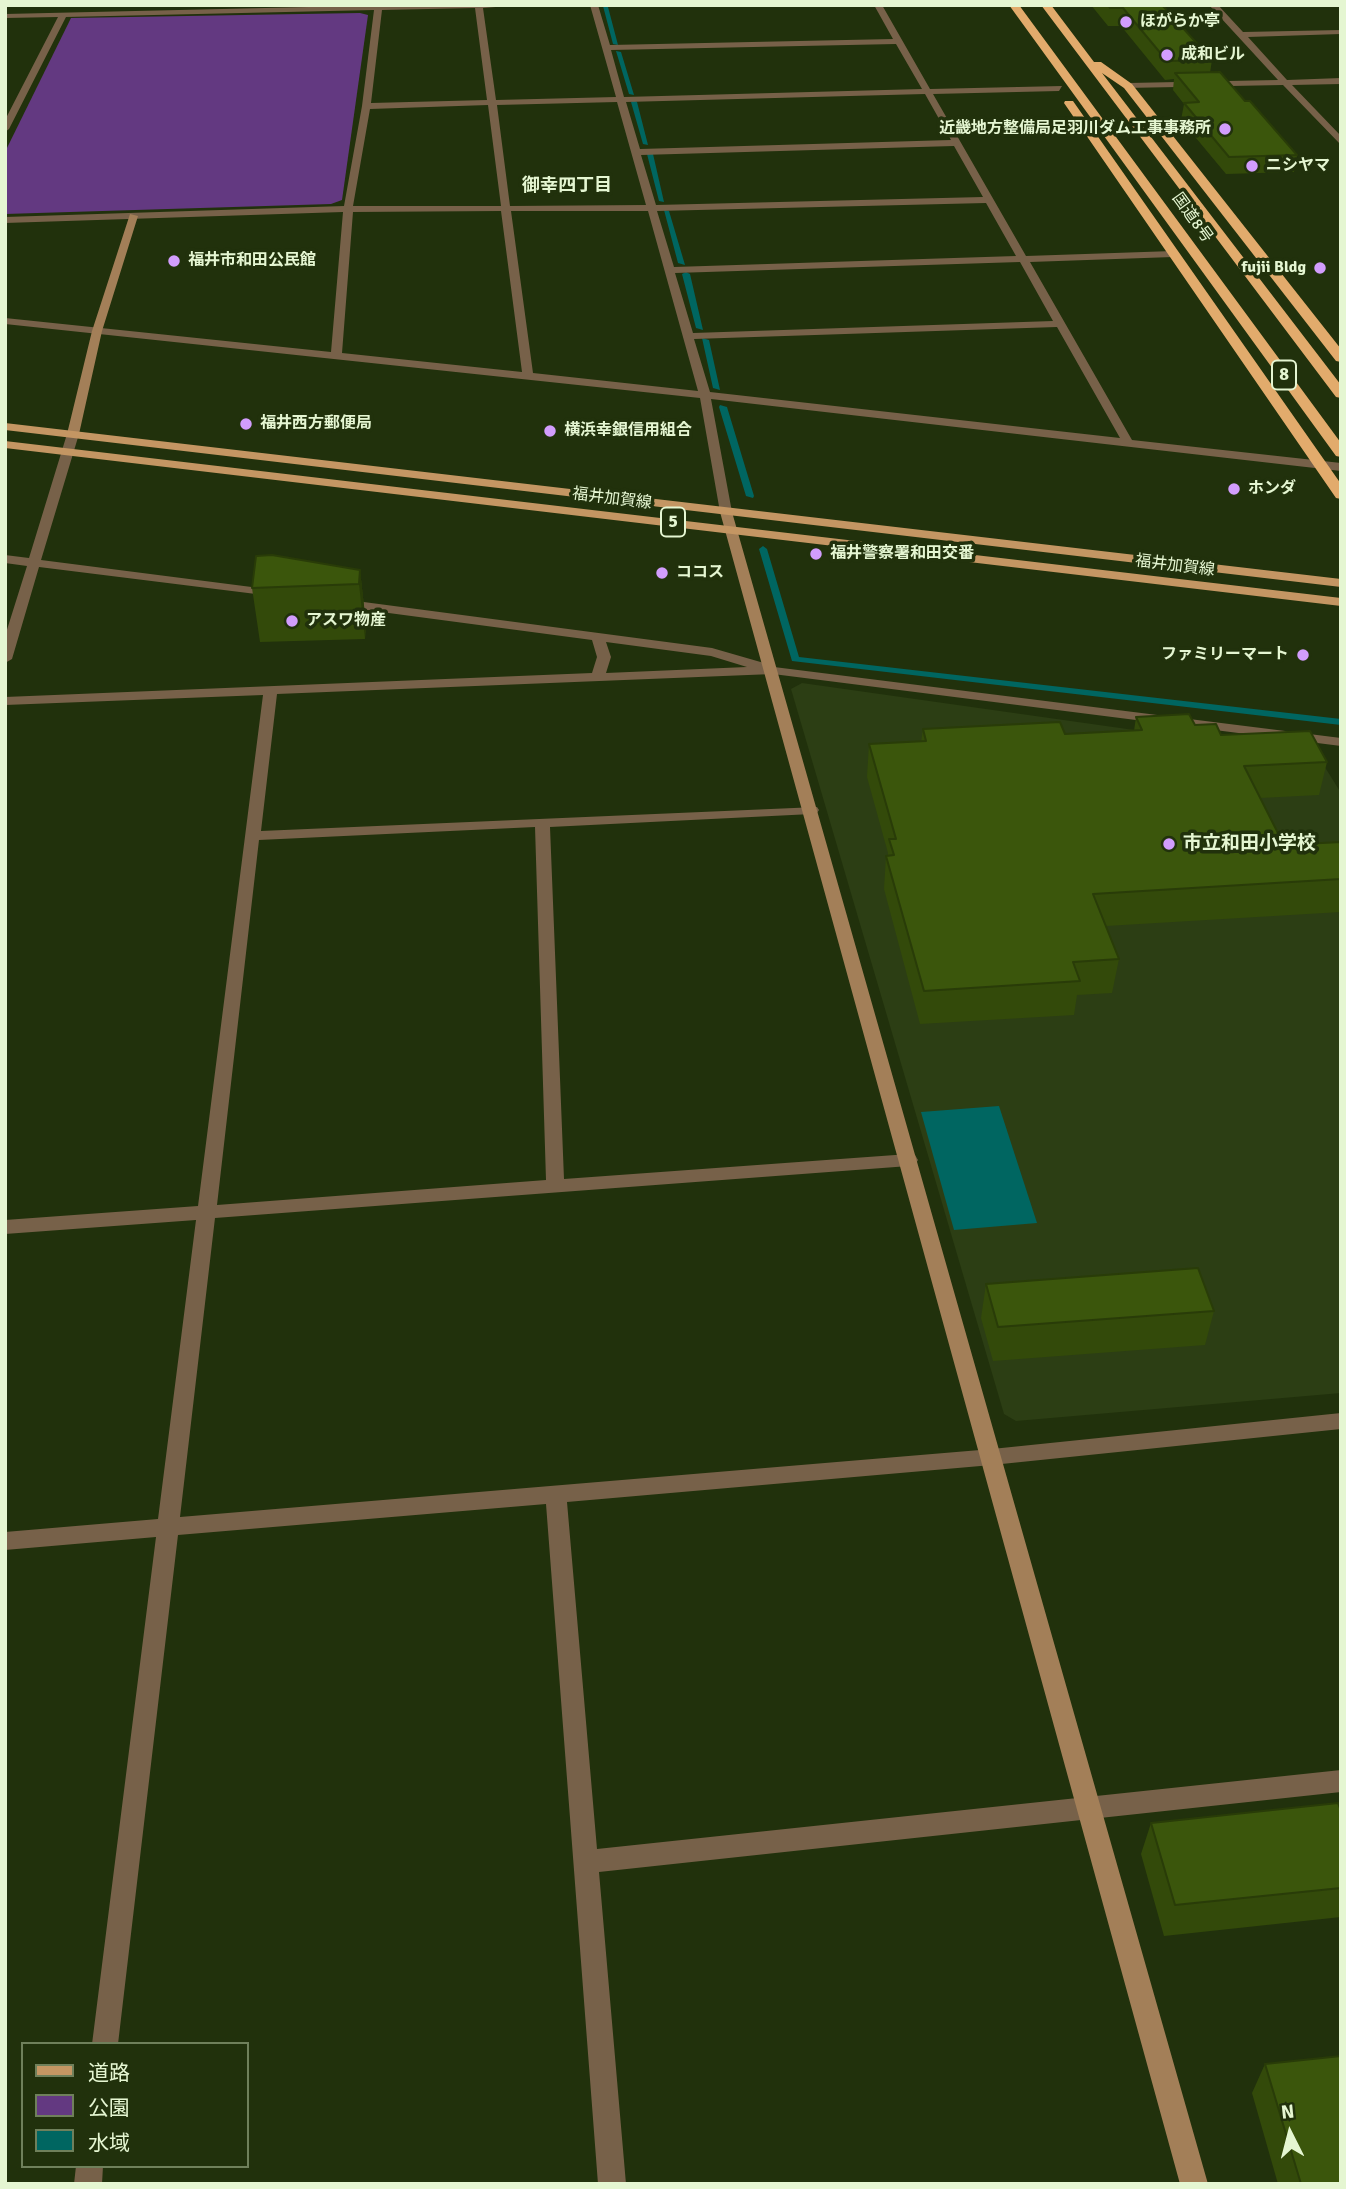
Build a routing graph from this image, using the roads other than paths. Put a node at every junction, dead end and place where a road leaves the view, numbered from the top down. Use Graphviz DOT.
graph roads {
  1 [pos="517,5"];
  2 [pos="594,5"];
  3 [pos="878,5"];
  4 [pos="1014,5"];
  5 [pos="1046,5"];
  6 [pos="1213,5"];
  7 [pos="479,6"];
  8 [pos="210,8"];
  9 [pos="378,8"];
  10 [pos="63,15"];
  11 [pos="5,16"];
  12 [pos="1341,32"];
  13 [pos="1241,35"];
  14 [pos="898,41"];
  15 [pos="606,48"];
  16 [pos="1079,50"];
  17 [pos="1057,61"];
  18 [pos="1341,81"];
  19 [pos="1285,82"];
  20 [pos="1128,86"];
  21 [pos="1059,88"];
  22 [pos="927,92"];
  23 [pos="620,99"];
  24 [pos="490,102"];
  25 [pos="366,106"];
  26 [pos="5,129"];
  27 [pos="1341,142"];
  28 [pos="957,143"];
  29 [pos="635,152"];
  30 [pos="989,200"];
  31 [pos="506,208"];
  32 [pos="652,208"];
  33 [pos="348,209"];
  34 [pos="133,216"];
  35 [pos="5,220"];
  36 [pos="1173,254"];
  37 [pos="1023,259"];
  38 [pos="669,270"];
  39 [pos="5,321"];
  40 [pos="1060,324"];
  41 [pos="97,331"];
  42 [pos="688,336"];
  43 [pos="336,356"];
  44 [pos="1341,358"];
  45 [pos="528,376"];
  46 [pos="1341,394"];
  47 [pos="705,395"];
  48 [pos="5,426"];
  49 [pos="73,434"];
  50 [pos="1128,443"];
  51 [pos="5,444"];
  52 [pos="68,451"];
  53 [pos="1341,453"];
  54 [pos="1318,464"];
  55 [pos="1341,467"];
  56 [pos="1341,495"];
  57 [pos="726,512"];
  58 [pos="730,528"];
  59 [pos="5,559"];
  60 [pos="34,562"];
  61 [pos="1341,583"];
  62 [pos="295,597"];
  63 [pos="323,600"];
  64 [pos="1341,602"];
  65 [pos="598,637"];
  66 [pos="5,659"];
  67 [pos="773,670"];
  68 [pos="597,678"];
  69 [pos="270,691"];
  70 [pos="5,701"];
  71 [pos="1341,742"];
  72 [pos="812,810"];
  73 [pos="542,822"];
  74 [pos="252,836"];
  75 [pos="909,1160"];
  76 [pos="555,1187"];
  77 [pos="206,1212"];
  78 [pos="5,1227"];
  79 [pos="1341,1421"];
  80 [pos="992,1457"];
  81 [pos="556,1494"];
  82 [pos="168,1527"];
  83 [pos="5,1541"];
  84 [pos="1341,1781"];
  85 [pos="1090,1808"];
  86 [pos="586,1862"];
  87 [pos="105,2042"];
  88 [pos="612,2184"];
  89 [pos="1194,2184"];
  1 -- 7 [label="street"];
  2 -- 15 [label="street"];
  3 -- 14 [label="street"];
  4 -- 17 [label="highway, 国道8号 / 8"];
  5 -- 16 [label="highway, 国道8号 / 8"];
  6 -- 13 [label="street"];
  7 -- 9 [label="street"];
  7 -- 24 [label="street"];
  8 -- 9 [label="street"];
  8 -- 10 [label="street"];
  9 -- 25 [label="street"];
  10 -- 11 [label="street"];
  10 -- 26 [label="street"];
  12 -- 13 [label="street"];
  13 -- 19 [label="street"];
  14 -- 15 [label="street"];
  14 -- 22 [label="street"];
  15 -- 23 [label="street"];
  16 -- 20 [label="highway"];
  16 -- 46 [label="highway, 国道8号 / 8"];
  17 -- 21 [label="highway"];
  17 -- 53 [label="highway, 国道8号 / 8"];
  18 -- 19 [label="street"];
  19 -- 20 [label="street"];
  19 -- 27 [label="street"];
  20 -- 44 [label="highway"];
  21 -- 22 [label="street"];
  21 -- 36 [label="highway"];
  22 -- 23 [label="street"];
  22 -- 28 [label="street"];
  23 -- 24 [label="street"];
  23 -- 29 [label="street"];
  24 -- 25 [label="street"];
  24 -- 31 [label="street"];
  25 -- 33 [label="street"];
  28 -- 29 [label="street"];
  28 -- 30 [label="street"];
  29 -- 32 [label="street"];
  30 -- 32 [label="street"];
  30 -- 37 [label="street"];
  31 -- 32 [label="street"];
  31 -- 33 [label="street"];
  31 -- 45 [label="street"];
  32 -- 38 [label="street"];
  33 -- 34 [label="street"];
  33 -- 43 [label="street"];
  34 -- 35 [label="street"];
  34 -- 41 [label="street"];
  36 -- 37 [label="street"];
  36 -- 54 [label="highway"];
  37 -- 38 [label="street"];
  37 -- 40 [label="street"];
  38 -- 42 [label="street"];
  39 -- 41 [label="street"];
  40 -- 42 [label="street"];
  40 -- 50 [label="street"];
  41 -- 43 [label="street"];
  41 -- 49 [label="street"];
  42 -- 47 [label="street"];
  43 -- 45 [label="street"];
  45 -- 47 [label="street"];
  47 -- 50 [label="street"];
  47 -- 57 [label="street"];
  48 -- 49 [label="main road, 福井加賀線 / 5"];
  49 -- 52 [label="street"];
  49 -- 57 [label="main road, 福井加賀線 / 5"];
  50 -- 54 [label="street"];
  51 -- 52 [label="main road, 福井加賀線 / 5"];
  52 -- 58 [label="main road, 福井加賀線 / 5"];
  52 -- 60 [label="street"];
  54 -- 55 [label="street"];
  54 -- 56 [label="highway"];
  57 -- 58 [label="street"];
  57 -- 61 [label="main road, 福井加賀線 / 5"];
  58 -- 64 [label="main road, 福井加賀線 / 5"];
  58 -- 67 [label="street"];
  59 -- 60 [label="street"];
  60 -- 62 [label="street"];
  60 -- 66 [label="street"];
  63 -- 65 [label="street"];
  65 -- 67 [label="street"];
  65 -- 68 [label="street"];
  67 -- 68 [label="street"];
  67 -- 71 [label="street"];
  67 -- 72 [label="street"];
  68 -- 69 [label="street"];
  69 -- 70 [label="street"];
  69 -- 74 [label="street"];
  72 -- 73 [label="street"];
  72 -- 75 [label="street"];
  73 -- 74 [label="street"];
  73 -- 76 [label="street"];
  74 -- 77 [label="street"];
  75 -- 76 [label="street"];
  75 -- 80 [label="street"];
  76 -- 77 [label="street"];
  77 -- 78 [label="street"];
  77 -- 82 [label="street"];
  79 -- 80 [label="street"];
  80 -- 81 [label="street"];
  80 -- 85 [label="street"];
  81 -- 82 [label="street"];
  81 -- 86 [label="street"];
  82 -- 83 [label="street"];
  82 -- 87 [label="street"];
  84 -- 85 [label="street"];
  85 -- 86 [label="street"];
  85 -- 89 [label="street"];
  86 -- 88 [label="street"];
}
